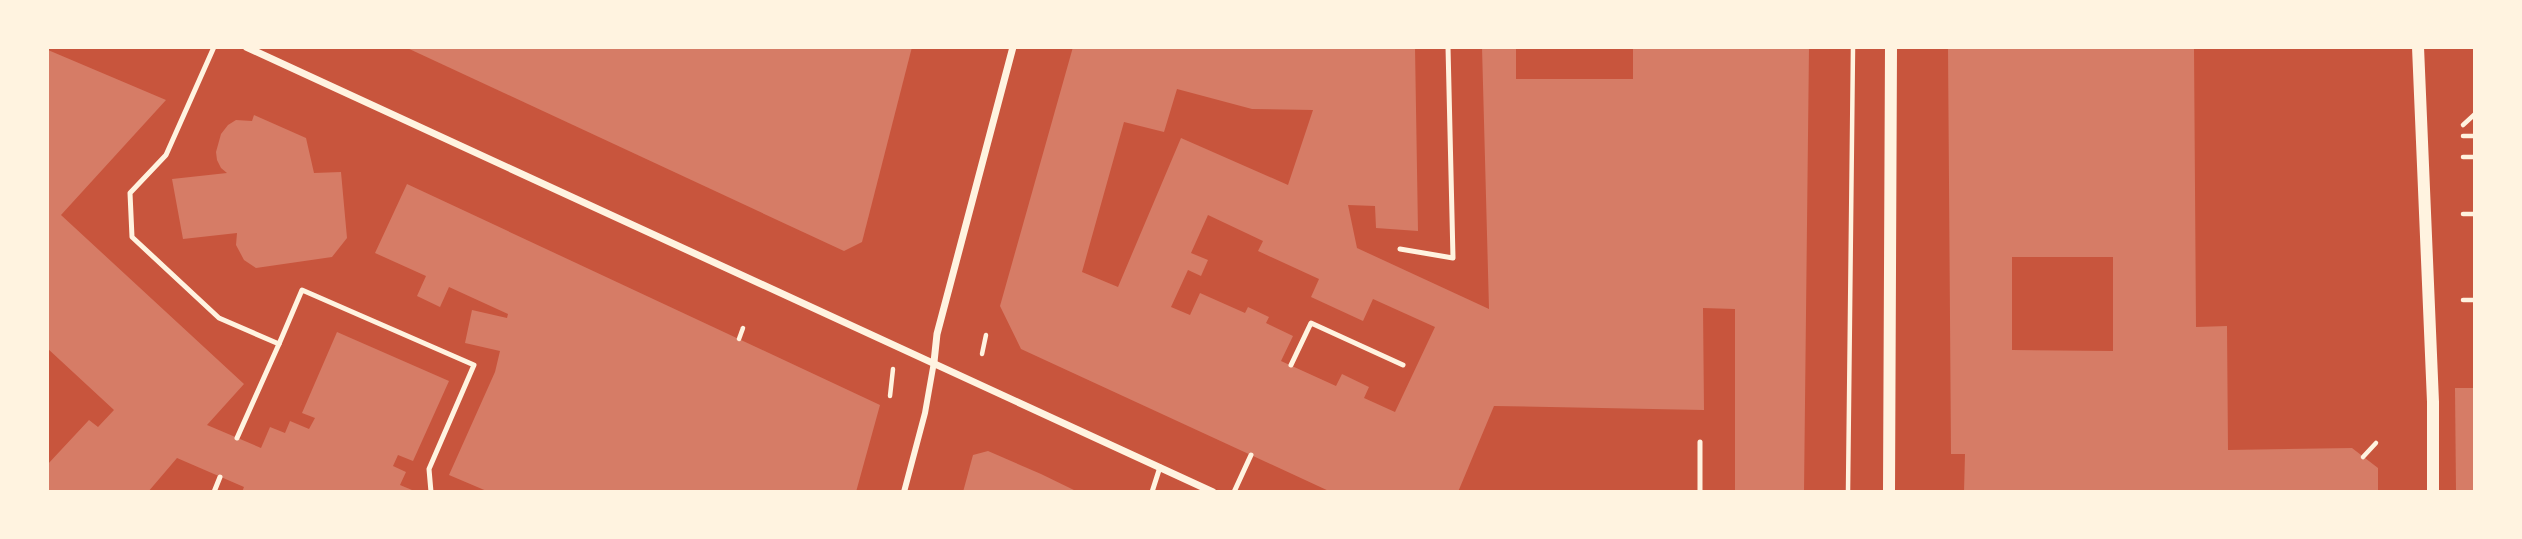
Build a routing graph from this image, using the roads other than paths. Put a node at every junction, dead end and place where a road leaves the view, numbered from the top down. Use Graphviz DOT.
graph roads {
  1 [pos="214,47"];
  2 [pos="246,47"];
  3 [pos="1013,47"];
  4 [pos="1448,47"];
  5 [pos="1891,47"];
  6 [pos="2418,47"];
  7 [pos="1400,249"];
  8 [pos="279,344"];
  9 [pos="934,362"];
  10 [pos="1292,365"];
  11 [pos="1403,365"];
  12 [pos="237,438"];
  13 [pos="1700,442"];
  14 [pos="1251,455"];
  15 [pos="1160,467"];
  16 [pos="220,477"];
  17 [pos="214,492"];
  18 [pos="431,492"];
  19 [pos="904,492"];
  20 [pos="1152,492"];
  21 [pos="1213,492"];
  22 [pos="1234,492"];
  23 [pos="1700,492"];
  24 [pos="1889,492"];
  25 [pos="2433,492"];
  1 -- 8 [label="lane"];
  2 -- 9 [label="street"];
  3 -- 9 [label="street"];
  4 -- 7 [label="lane"];
  5 -- 24 [label="street"];
  6 -- 25 [label="street"];
  8 -- 12 [label="lane"];
  8 -- 18 [label="lane"];
  9 -- 15 [label="street"];
  9 -- 19 [label="street"];
  10 -- 11 [label="lane"];
  13 -- 23 [label="lane"];
  14 -- 22 [label="lane"];
  15 -- 20 [label="lane"];
  15 -- 21 [label="street"];
  16 -- 17 [label="lane"];
}
